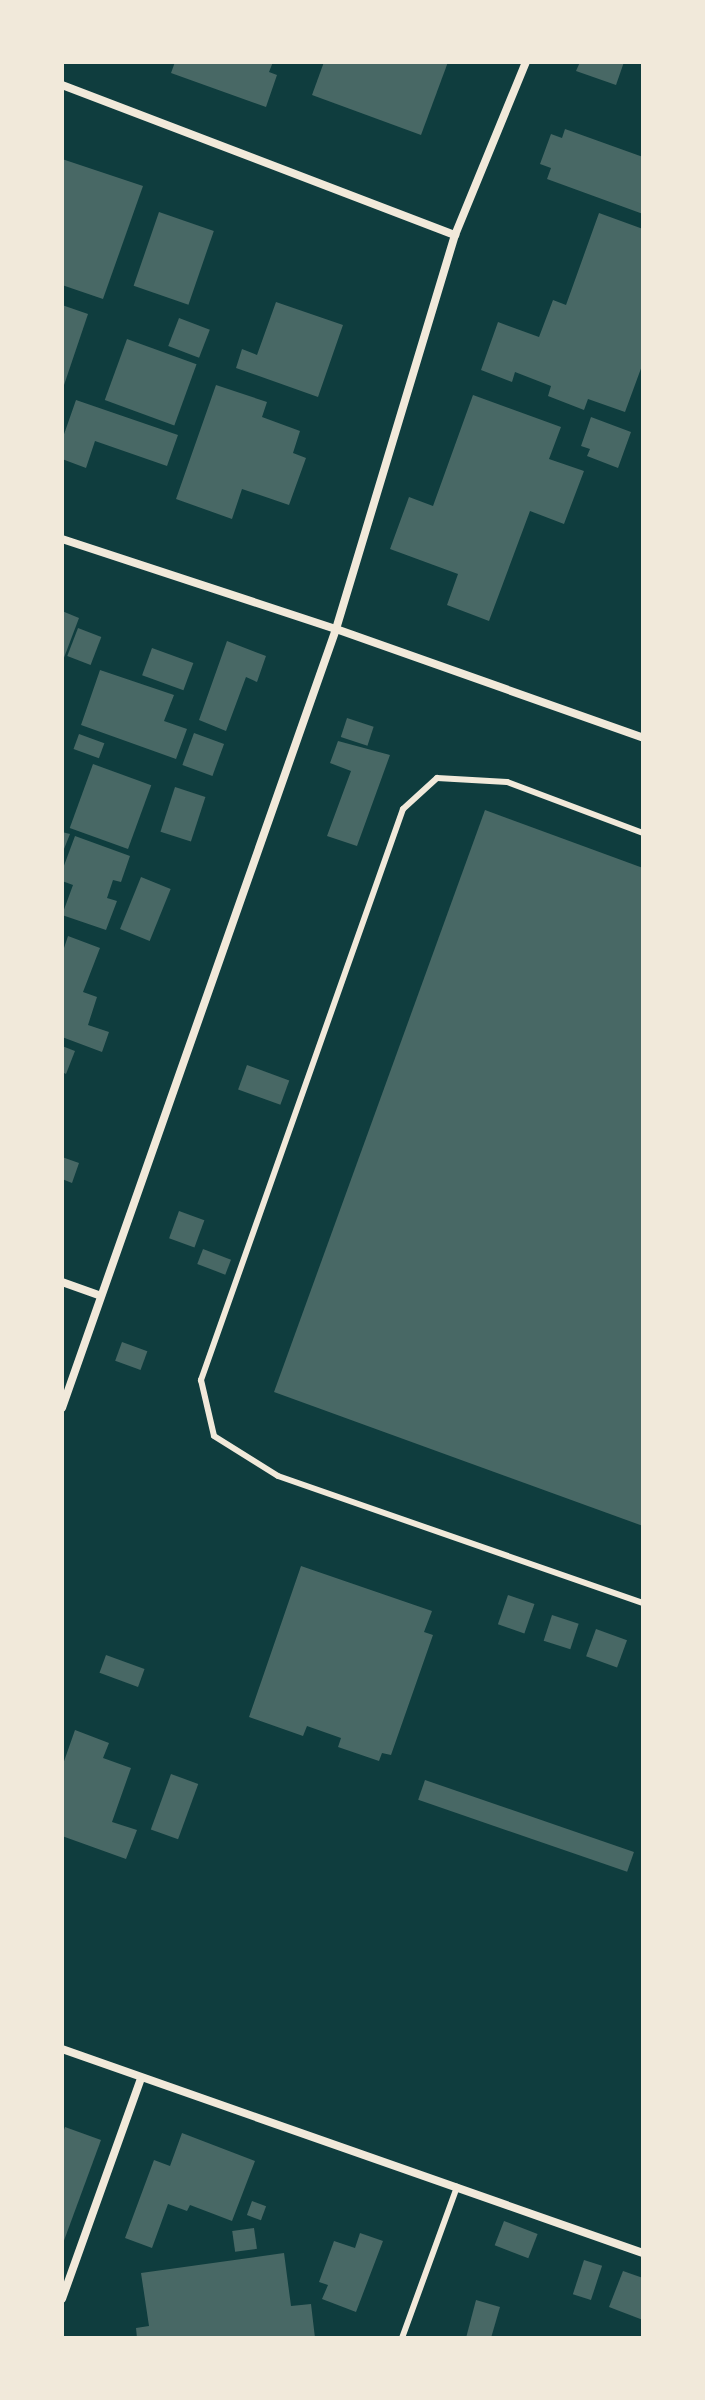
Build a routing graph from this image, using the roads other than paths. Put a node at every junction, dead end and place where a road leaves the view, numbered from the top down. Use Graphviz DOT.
graph roads {
  1 [pos="526,62"];
  2 [pos="62,85"];
  3 [pos="455,235"];
  4 [pos="62,539"];
  5 [pos="336,629"];
  6 [pos="643,738"];
  7 [pos="643,833"];
  8 [pos="62,1282"];
  9 [pos="101,1296"];
  10 [pos="62,1408"];
  11 [pos="643,1603"];
  12 [pos="62,2049"];
  13 [pos="141,2078"];
  14 [pos="457,2187"];
  15 [pos="643,2253"];
  16 [pos="62,2299"];
  17 [pos="402,2338"];
  1 -- 3 [label="street"];
  2 -- 3 [label="street"];
  3 -- 5 [label="street"];
  4 -- 5 [label="street"];
  5 -- 6 [label="street"];
  5 -- 9 [label="street"];
  7 -- 11 [label="lane"];
  8 -- 9 [label="street"];
  9 -- 10 [label="street"];
  12 -- 13 [label="street"];
  13 -- 14 [label="street"];
  13 -- 16 [label="street"];
  14 -- 15 [label="street"];
  14 -- 17 [label="lane"];
}
